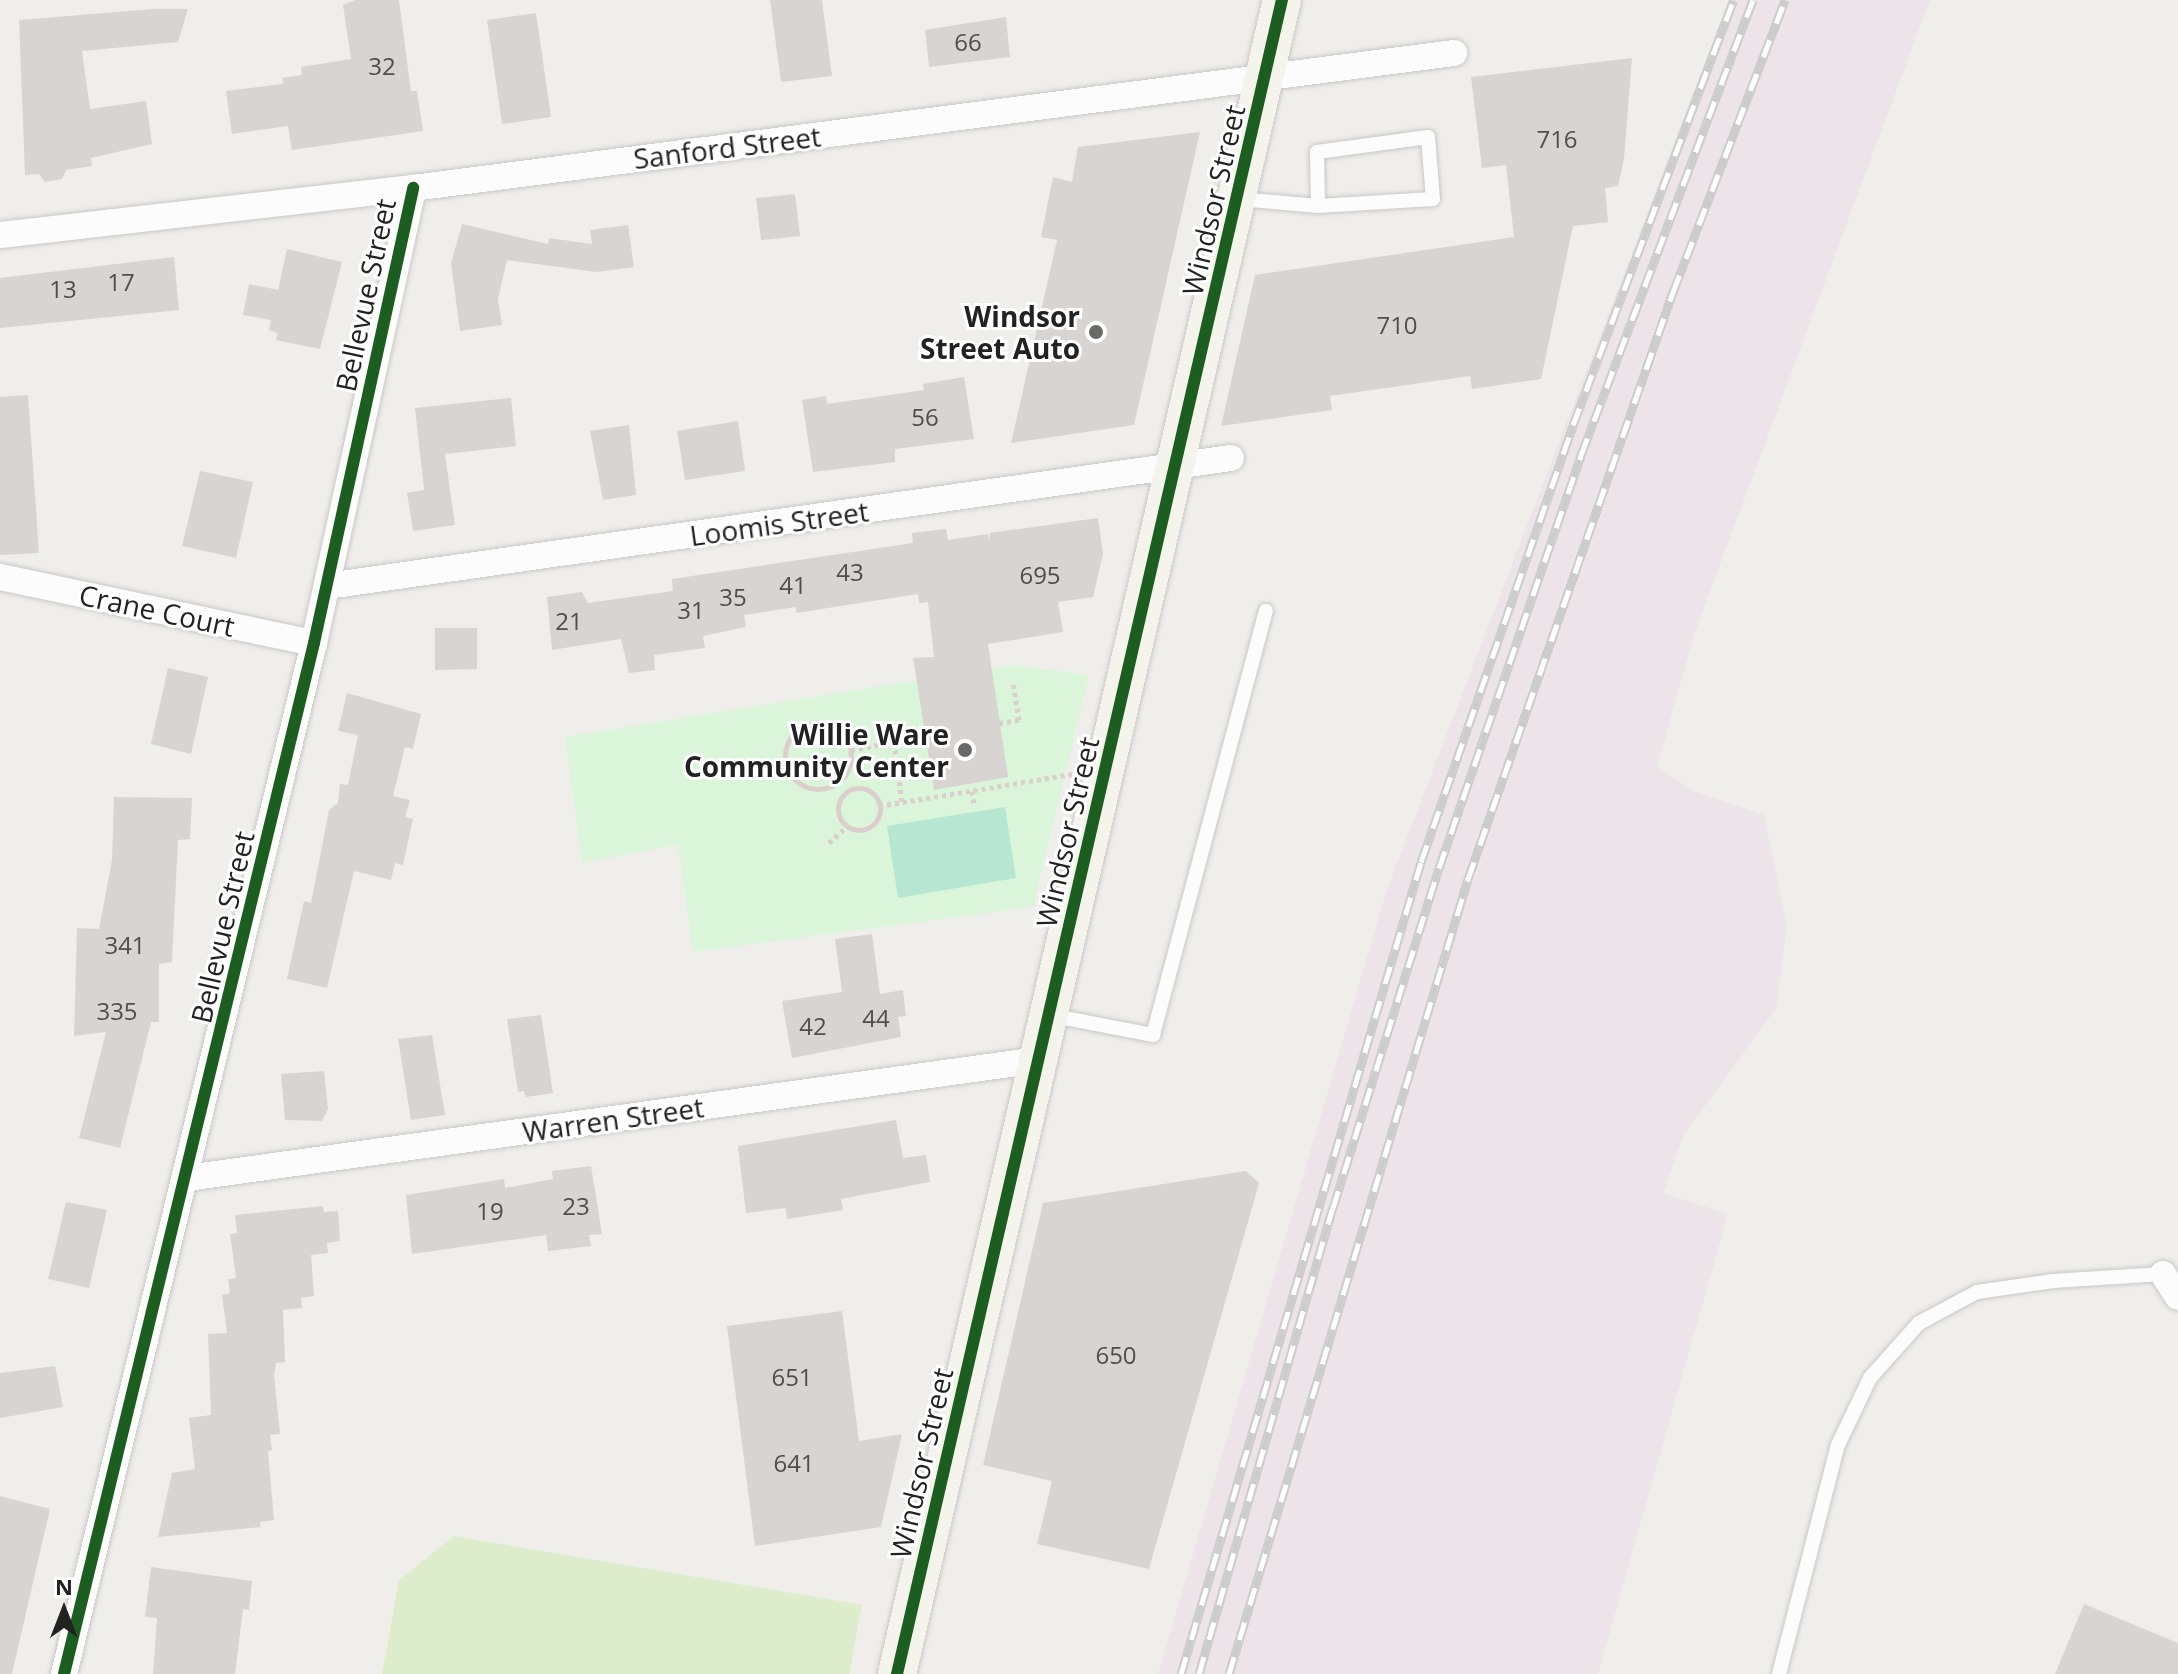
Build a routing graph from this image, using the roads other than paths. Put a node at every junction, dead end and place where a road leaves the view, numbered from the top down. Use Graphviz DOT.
graph roads {
  1 [pos="1282,0"];
  2 [pos="1454,53"];
  3 [pos="1265,77"];
  4 [pos="413,188"];
  5 [pos="1240,199"];
  6 [pos="1318,206"];
  7 [pos="0,235"];
  8 [pos="1231,458"];
  9 [pos="1175,467"];
  10 [pos="0,577"];
  11 [pos="327,586"];
  12 [pos="1266,611"];
  13 [pos="314,643"];
  14 [pos="1049,1015"];
  15 [pos="1039,1060"];
  16 [pos="187,1178"];
  17 [pos="2163,1274"];
  18 [pos="2178,1297"];
  19 [pos="64,1674"];
  20 [pos="897,1674"];
  21 [pos="1779,1674"];
  1 -- 3 [label="main road, Windsor Street"];
  2 -- 3 [label="street, Sanford Street"];
  3 -- 4 [label="street, Sanford Street"];
  3 -- 5 [label="main road, Windsor Street"];
  4 -- 7 [label="street, Sanford Street"];
  4 -- 11 [label="street, Bellevue Street"];
  5 -- 6 [label="lane"];
  5 -- 9 [label="main road, Windsor Street"];
  6 -- 6 [label="lane"];
  8 -- 9 [label="street, Loomis Street"];
  9 -- 11 [label="street, Loomis Street"];
  9 -- 14 [label="main road, Windsor Street"];
  10 -- 13 [label="street, Crane Court"];
  11 -- 13 [label="street, Bellevue Street"];
  12 -- 14 [label="lane"];
  13 -- 16 [label="street, Bellevue Street"];
  14 -- 15 [label="main road, Windsor Street"];
  15 -- 16 [label="street, Warren Street"];
  15 -- 20 [label="main road, Windsor Street"];
  16 -- 19 [label="street, Bellevue Street"];
  17 -- 18 [label="street"];
  17 -- 21 [label="lane"];
}
